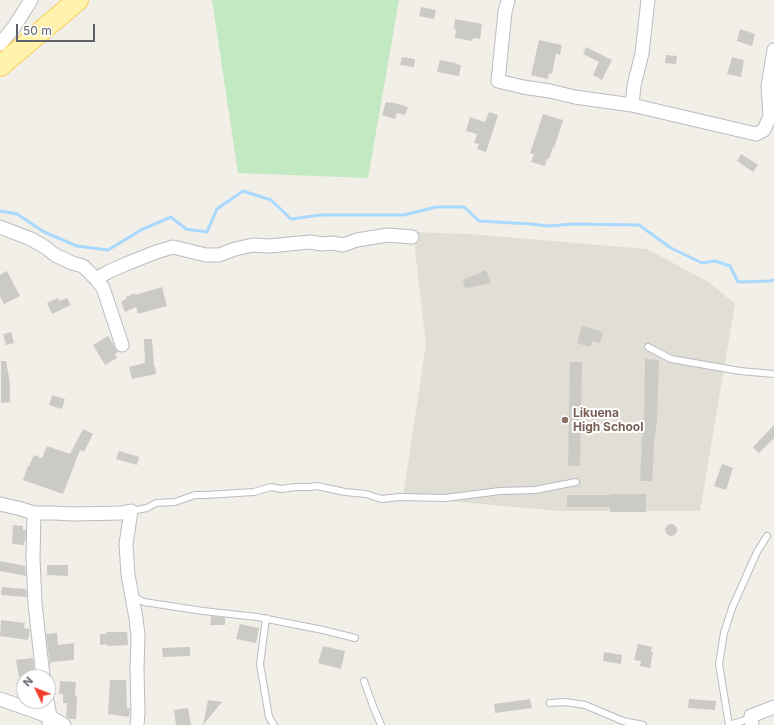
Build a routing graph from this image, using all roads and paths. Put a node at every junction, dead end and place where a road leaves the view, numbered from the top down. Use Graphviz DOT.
graph roads {
  1 [pos="32,0"];
  2 [pos="78,0"];
  3 [pos="508,0"];
  4 [pos="648,0"];
  5 [pos="0,44"];
  6 [pos="774,50"];
  7 [pos="0,66"];
  8 [pos="632,105"];
  9 [pos="0,227"];
  10 [pos="412,237"];
  11 [pos="96,279"];
  12 [pos="122,345"];
  13 [pos="648,347"];
  14 [pos="774,374"];
  15 [pos="576,482"];
  16 [pos="0,504"];
  17 [pos="131,511"];
  18 [pos="34,513"];
  19 [pos="767,536"];
  20 [pos="133,597"];
  21 [pos="266,618"];
  22 [pos="355,638"];
  23 [pos="42,669"];
  24 [pos="364,681"];
  25 [pos="0,700"];
  26 [pos="550,703"];
  27 [pos="774,707"];
  28 [pos="48,709"];
  29 [pos="49,721"];
  30 [pos="751,721"];
  31 [pos="64,725"];
  32 [pos="137,725"];
  33 [pos="274,725"];
  34 [pos="381,725"];
  35 [pos="643,725"];
  36 [pos="729,725"];
  1 -- 5 [label="street"];
  2 -- 7 [label="main road"];
  3 -- 8 [label="street"];
  4 -- 8 [label="street"];
  6 -- 8 [label="street"];
  9 -- 11 [label="street"];
  10 -- 11 [label="street"];
  11 -- 12 [label="street"];
  13 -- 14 [label="lane"];
  15 -- 17 [label="lane"];
  16 -- 18 [label="street"];
  17 -- 18 [label="street"];
  17 -- 20 [label="street"];
  18 -- 23 [label="street"];
  19 -- 36 [label="lane"];
  20 -- 21 [label="lane"];
  20 -- 32 [label="street"];
  21 -- 22 [label="lane"];
  21 -- 33 [label="lane"];
  24 -- 34 [label="lane"];
  25 -- 29 [label="street"];
  26 -- 35 [label="lane"];
  27 -- 30 [label="street"];
  28 -- 29 [label="street"];
  29 -- 31 [label="street"];
  30 -- 36 [label="lane"];
}
